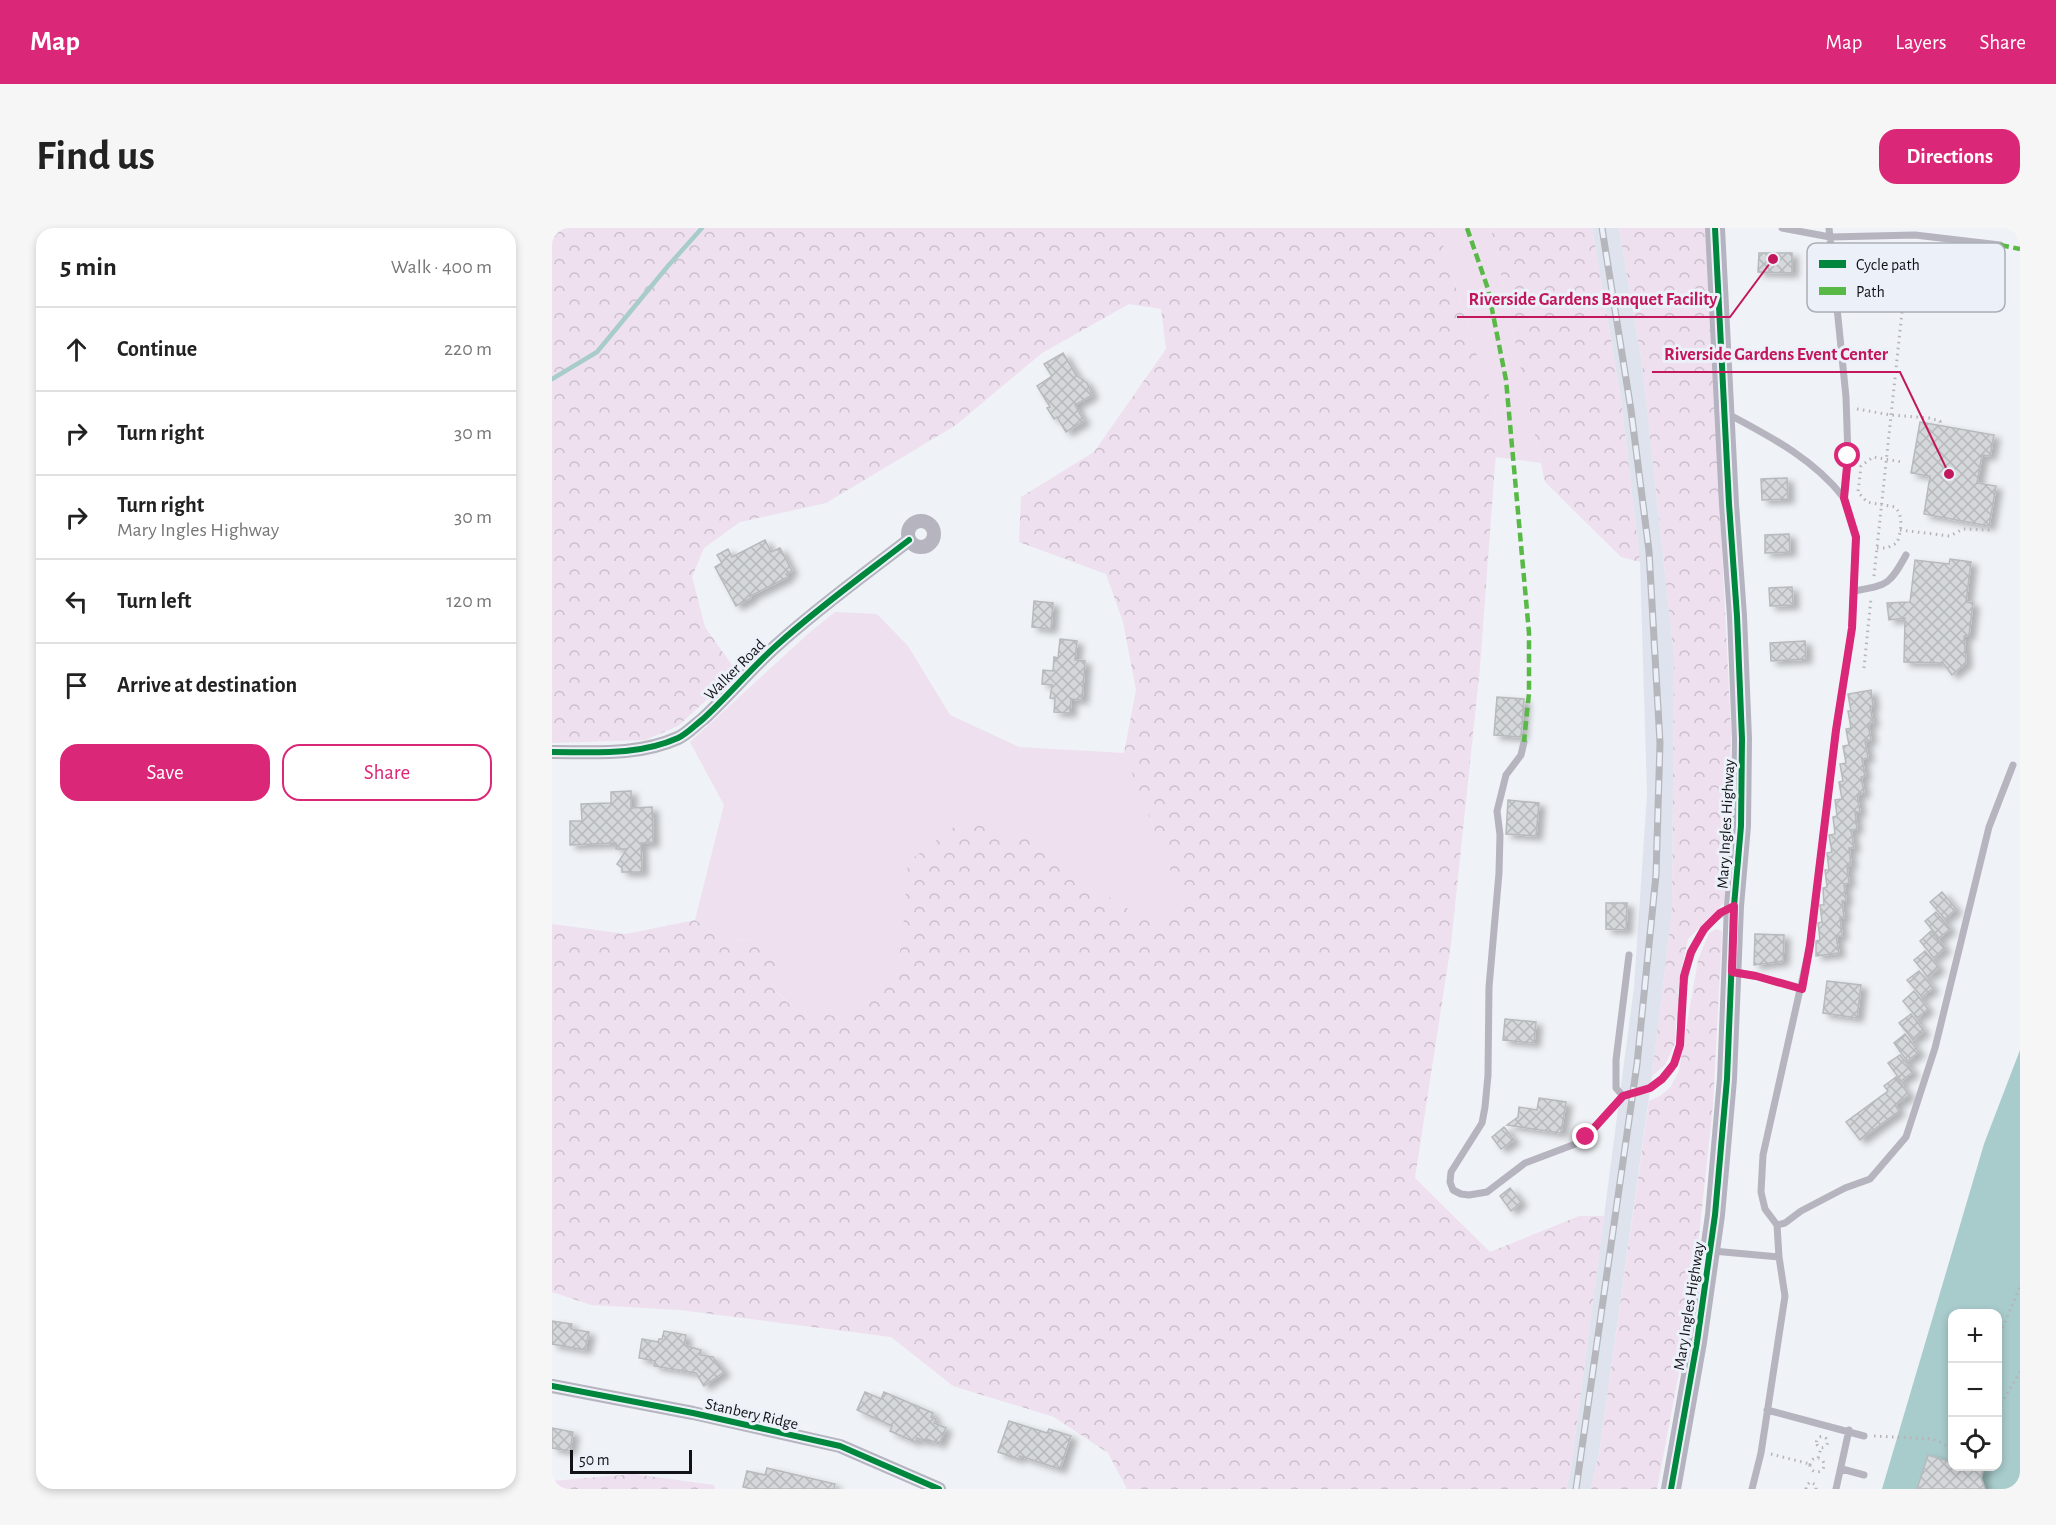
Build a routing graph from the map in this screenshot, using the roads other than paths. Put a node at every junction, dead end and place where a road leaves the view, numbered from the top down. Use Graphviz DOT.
graph roads {
  1 [pos="1715,228"];
  2 [pos="1782,228"];
  3 [pos="1829,228"];
  4 [pos="1830,237"];
  5 [pos="1831,243"];
  6 [pos="1982,243"];
  7 [pos="1837,312"];
  8 [pos="1724,412"];
  9 [pos="1844,498"];
  10 [pos="909,540"];
  11 [pos="1906,555"];
  12 [pos="1854,591"];
  13 [pos="1524,742"];
  14 [pos="552,752"];
  15 [pos="2013,765"];
  16 [pos="1734,906"];
  17 [pos="1629,955"];
  18 [pos="1732,972"];
  19 [pos="1802,989"];
  20 [pos="1623,1096"];
  21 [pos="1777,1225"];
  22 [pos="1711,1250"];
  23 [pos="1779,1257"];
  24 [pos="552,1386"];
  25 [pos="1767,1410"];
  26 [pos="1849,1430"];
  27 [pos="1864,1436"];
  28 [pos="1842,1469"];
  29 [pos="1864,1475"];
  30 [pos="939,1489"];
  31 [pos="1671,1489"];
  32 [pos="1752,1489"];
  33 [pos="1836,1489"];
  1 -- 8 [label="street, Mary Ingles Highway"];
  2 -- 4 [label="lane"];
  3 -- 4 [label="lane"];
  4 -- 5 [label="lane"];
  4 -- 6 [label="lane"];
  7 -- 9 [label="lane"];
  8 -- 9 [label="lane"];
  8 -- 16 [label="street, Mary Ingles Highway"];
  9 -- 12 [label="lane"];
  10 -- 14 [label="street, Walker Road"];
  11 -- 12 [label="lane"];
  12 -- 19 [label="lane"];
  13 -- 20 [label="lane"];
  15 -- 21 [label="lane"];
  16 -- 18 [label="street, Mary Ingles Highway"];
  16 -- 20 [label="lane"];
  17 -- 20 [label="lane"];
  18 -- 19 [label="lane"];
  18 -- 22 [label="street, Mary Ingles Highway"];
  19 -- 21 [label="lane"];
  21 -- 23 [label="lane"];
  22 -- 23 [label="lane"];
  22 -- 31 [label="street, Mary Ingles Highway"];
  23 -- 25 [label="lane"];
  24 -- 30 [label="street, Stanbery Ridge"];
  25 -- 26 [label="lane"];
  25 -- 32 [label="lane"];
  26 -- 27 [label="lane"];
  26 -- 28 [label="lane"];
  28 -- 29 [label="lane"];
  28 -- 33 [label="lane"];
}
